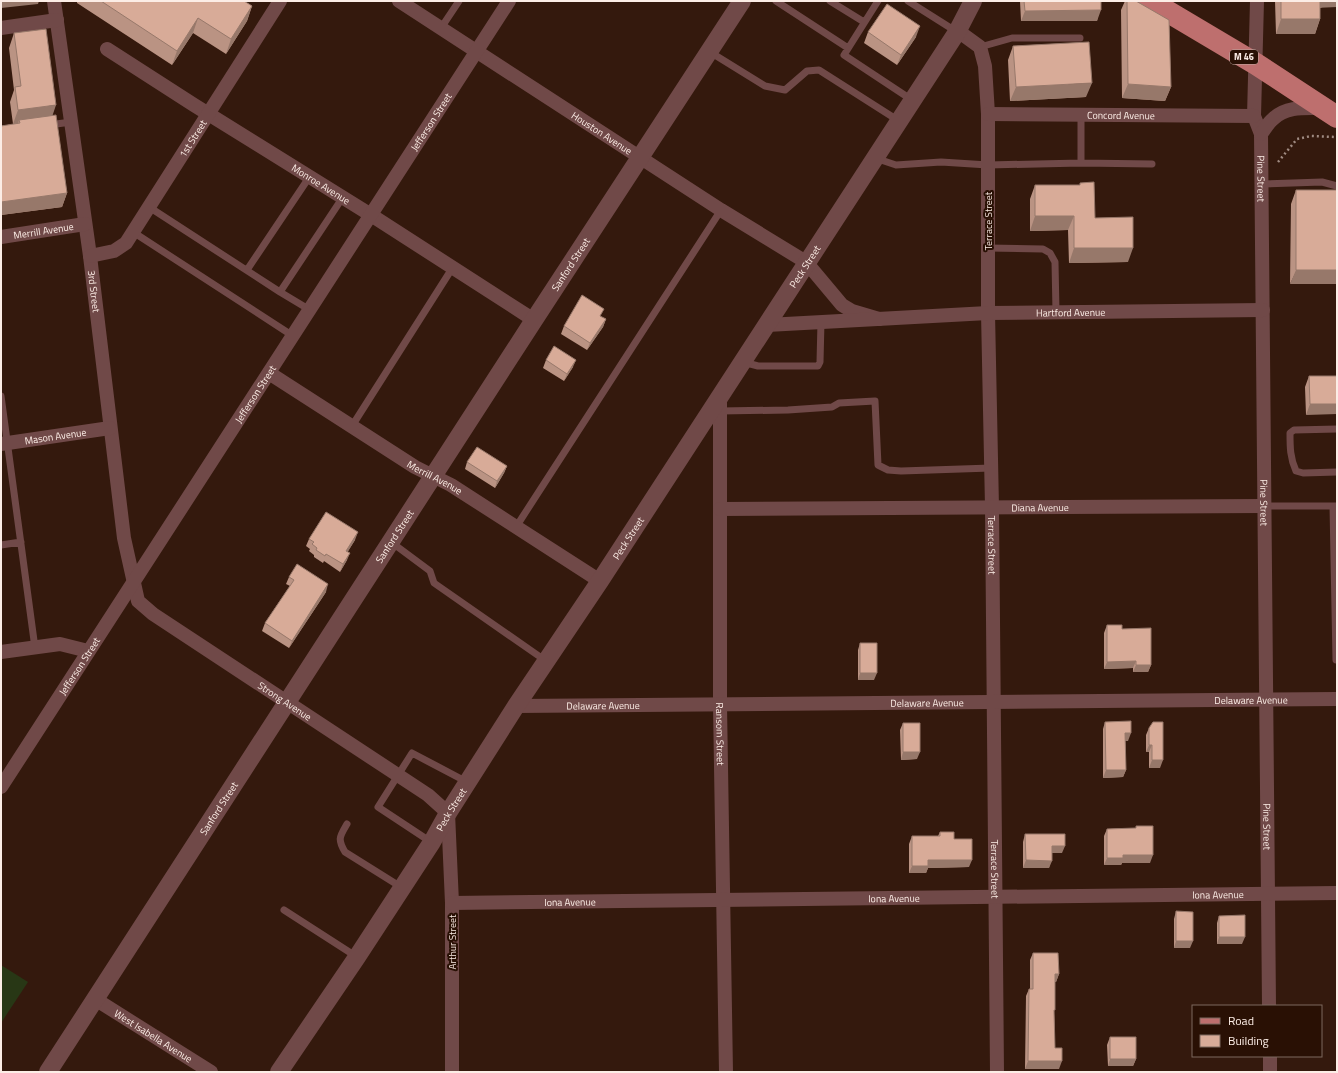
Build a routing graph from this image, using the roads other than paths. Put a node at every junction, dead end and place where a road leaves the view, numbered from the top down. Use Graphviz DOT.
graph roads {
  1 [pos="54,1"];
  2 [pos="280,1"];
  3 [pos="399,1"];
  4 [pos="459,1"];
  5 [pos="509,1"];
  6 [pos="742,1"];
  7 [pos="776,1"];
  8 [pos="830,1"];
  9 [pos="878,1"];
  10 [pos="908,1"];
  11 [pos="973,1"];
  12 [pos="1150,1"];
  13 [pos="1257,1"];
  14 [pos="57,20"];
  15 [pos="864,22"];
  16 [pos="1,28"];
  17 [pos="441,28"];
  18 [pos="957,31"];
  19 [pos="1080,38"];
  20 [pos="980,47"];
  21 [pos="848,48"];
  22 [pos="107,49"];
  23 [pos="477,51"];
  24 [pos="709,52"];
  25 [pos="1256,64"];
  26 [pos="912,101"];
  27 [pos="208,113"];
  28 [pos="988,114"];
  29 [pos="1081,114"];
  30 [pos="1254,116"];
  31 [pos="899,121"];
  32 [pos="1333,121"];
  33 [pos="71,122"];
  34 [pos="40,126"];
  35 [pos="1261,134"];
  36 [pos="641,157"];
  37 [pos="874,158"];
  38 [pos="1081,163"];
  39 [pos="1152,164"];
  40 [pos="988,165"];
  41 [pos="310,176"];
  42 [pos="1261,184"];
  43 [pos="1337,186"];
  44 [pos="343,197"];
  45 [pos="149,207"];
  46 [pos="721,210"];
  47 [pos="371,215"];
  48 [pos="85,224"];
  49 [pos="133,232"];
  50 [pos="1,237"];
  51 [pos="988,248"];
  52 [pos="90,256"];
  53 [pos="806,262"];
  54 [pos="453,268"];
  55 [pos="248,270"];
  56 [pos="280,292"];
  57 [pos="310,310"];
  58 [pos="1263,310"];
  59 [pos="1056,312"];
  60 [pos="988,313"];
  61 [pos="534,320"];
  62 [pos="879,320"];
  63 [pos="821,322"];
  64 [pos="767,324"];
  65 [pos="293,336"];
  66 [pos="743,362"];
  67 [pos="269,373"];
  68 [pos="1,396"];
  69 [pos="720,404"];
  70 [pos="352,426"];
  71 [pos="110,428"];
  72 [pos="1337,429"];
  73 [pos="4,444"];
  74 [pos="991,468"];
  75 [pos="1337,472"];
  76 [pos="433,477"];
  77 [pos="1263,506"];
  78 [pos="1335,506"];
  79 [pos="992,507"];
  80 [pos="720,509"];
  81 [pos="516,527"];
  82 [pos="21,542"];
  83 [pos="391,542"];
  84 [pos="1,545"];
  85 [pos="600,581"];
  86 [pos="132,582"];
  87 [pos="35,648"];
  88 [pos="88,651"];
  89 [pos="1,652"];
  90 [pos="1337,660"];
  91 [pos="546,661"];
  92 [pos="1265,699"];
  93 [pos="1337,699"];
  94 [pos="994,701"];
  95 [pos="287,703"];
  96 [pos="720,705"];
  97 [pos="516,706"];
  98 [pos="398,775"];
  99 [pos="467,782"];
  100 [pos="1,787"];
  101 [pos="448,813"];
  102 [pos="347,824"];
  103 [pos="432,842"];
  104 [pos="401,887"];
  105 [pos="1337,893"];
  106 [pos="1268,894"];
  107 [pos="996,897"];
  108 [pos="723,899"];
  109 [pos="452,903"];
  110 [pos="284,910"];
  111 [pos="357,957"];
  112 [pos="95,999"];
  113 [pos="1269,1005"];
  114 [pos="1270,1057"];
  115 [pos="48,1072"];
  116 [pos="211,1072"];
  117 [pos="279,1072"];
  118 [pos="452,1072"];
  119 [pos="726,1072"];
  120 [pos="997,1072"];
  121 [pos="1270,1072"];
  1 -- 14 [label="street, 3rd Street"];
  2 -- 27 [label="street, 1st Street"];
  3 -- 17 [label="street, Houston Avenue"];
  4 -- 17 [label="lane"];
  5 -- 23 [label="street, Jefferson Street"];
  6 -- 24 [label="street, Sanford Street"];
  7 -- 21 [label="lane"];
  8 -- 15 [label="lane"];
  9 -- 15 [label="lane"];
  10 -- 18 [label="lane"];
  11 -- 18 [label="street, Peck Street"];
  12 -- 25 [label="main road, M 46"];
  13 -- 25 [label="street, Pine Street"];
  14 -- 16 [label="street"];
  14 -- 33 [label="street, 3rd Street"];
  15 -- 21 [label="lane"];
  17 -- 23 [label="street, Houston Avenue"];
  18 -- 20 [label="street"];
  18 -- 26 [label="street, Peck Street"];
  19 -- 20 [label="lane"];
  20 -- 28 [label="street, Terrace Street"];
  21 -- 26 [label="lane"];
  22 -- 27 [label="street, Monroe Avenue"];
  23 -- 36 [label="street, Houston Avenue"];
  23 -- 47 [label="street, Jefferson Street"];
  24 -- 31 [label="lane"];
  24 -- 36 [label="street, Sanford Street"];
  25 -- 30 [label="street, Pine Street"];
  25 -- 32 [label="main road, M 46"];
  26 -- 31 [label="street, Peck Street"];
  27 -- 41 [label="street, Monroe Avenue"];
  27 -- 45 [label="street, 1st Street"];
  28 -- 29 [label="street, Concord Avenue"];
  28 -- 40 [label="street, Terrace Street"];
  29 -- 30 [label="street, Concord Avenue"];
  29 -- 38 [label="lane"];
  30 -- 35 [label="street, Pine Street"];
  31 -- 37 [label="street, Peck Street"];
  32 -- 35 [label="street"];
  33 -- 34 [label="lane"];
  33 -- 48 [label="street, 3rd Street"];
  35 -- 42 [label="street, Pine Street"];
  36 -- 46 [label="street, Houston Avenue"];
  36 -- 61 [label="street, Sanford Street"];
  37 -- 40 [label="lane"];
  37 -- 53 [label="street, Peck Street"];
  38 -- 39 [label="lane"];
  38 -- 40 [label="lane"];
  40 -- 51 [label="street, Terrace Street"];
  41 -- 44 [label="street, Monroe Avenue"];
  41 -- 55 [label="lane"];
  42 -- 43 [label="lane"];
  42 -- 58 [label="street, Pine Street"];
  44 -- 47 [label="street, Monroe Avenue"];
  44 -- 56 [label="lane"];
  45 -- 49 [label="street, 1st Street"];
  45 -- 55 [label="lane"];
  46 -- 53 [label="street, Houston Avenue"];
  46 -- 81 [label="lane"];
  47 -- 54 [label="street, Monroe Avenue"];
  47 -- 57 [label="street, Jefferson Street"];
  48 -- 50 [label="street, Merrill Avenue"];
  48 -- 52 [label="street, 3rd Street"];
  49 -- 52 [label="street, 1st Street"];
  49 -- 65 [label="lane"];
  51 -- 59 [label="lane"];
  51 -- 60 [label="street, Terrace Street"];
  52 -- 71 [label="street, 3rd Street"];
  53 -- 62 [label="street, Hartford Avenue"];
  53 -- 64 [label="street, Peck Street"];
  54 -- 61 [label="street, Monroe Avenue"];
  54 -- 70 [label="lane"];
  55 -- 56 [label="lane"];
  56 -- 57 [label="lane"];
  57 -- 65 [label="street, Jefferson Street"];
  58 -- 59 [label="street, Hartford Avenue"];
  58 -- 77 [label="street, Pine Street"];
  59 -- 60 [label="street, Hartford Avenue"];
  60 -- 62 [label="street, Hartford Avenue"];
  60 -- 74 [label="street, Terrace Street"];
  61 -- 76 [label="street, Sanford Street"];
  62 -- 63 [label="street, Hartford Avenue"];
  63 -- 64 [label="street, Hartford Avenue"];
  63 -- 66 [label="lane"];
  64 -- 66 [label="street, Peck Street"];
  65 -- 67 [label="street, Jefferson Street"];
  66 -- 69 [label="street, Peck Street"];
  67 -- 70 [label="street, Merrill Avenue"];
  67 -- 86 [label="street, Jefferson Street"];
  68 -- 73 [label="lane"];
  69 -- 74 [label="lane"];
  69 -- 80 [label="street, Ransom Street"];
  69 -- 85 [label="street, Peck Street"];
  70 -- 76 [label="street, Merrill Avenue"];
  71 -- 73 [label="street, Mason Avenue"];
  71 -- 86 [label="street, 3rd Street"];
  72 -- 75 [label="lane"];
  73 -- 82 [label="lane"];
  74 -- 79 [label="street, Terrace Street"];
  76 -- 81 [label="street, Merrill Avenue"];
  76 -- 83 [label="street, Sanford Street"];
  77 -- 78 [label="lane"];
  77 -- 79 [label="street, Diana Avenue"];
  77 -- 92 [label="street, Pine Street"];
  78 -- 90 [label="lane"];
  79 -- 80 [label="street, Diana Avenue"];
  79 -- 94 [label="street, Terrace Street"];
  80 -- 96 [label="street, Ransom Street"];
  81 -- 85 [label="street, Merrill Avenue"];
  82 -- 84 [label="lane"];
  82 -- 87 [label="lane"];
  83 -- 91 [label="lane"];
  83 -- 95 [label="street, Sanford Street"];
  85 -- 91 [label="street, Peck Street"];
  86 -- 88 [label="street, Jefferson Street"];
  86 -- 95 [label="street, Strong Avenue"];
  87 -- 88 [label="street"];
  87 -- 89 [label="street"];
  88 -- 100 [label="street, Jefferson Street"];
  91 -- 97 [label="street, Peck Street"];
  92 -- 93 [label="street, Delaware Avenue"];
  92 -- 94 [label="street, Delaware Avenue"];
  92 -- 106 [label="street, Pine Street"];
  94 -- 96 [label="street, Delaware Avenue"];
  94 -- 107 [label="street, Terrace Street"];
  95 -- 98 [label="street, Strong Avenue"];
  95 -- 112 [label="street, Sanford Street"];
  96 -- 97 [label="street, Delaware Avenue"];
  96 -- 108 [label="street, Ransom Street"];
  97 -- 99 [label="street, Peck Street"];
  98 -- 99 [label="lane"];
  98 -- 101 [label="street, Strong Avenue"];
  98 -- 103 [label="lane"];
  99 -- 101 [label="street, Peck Street"];
  101 -- 103 [label="street, Peck Street"];
  101 -- 109 [label="street, Arthur Street"];
  102 -- 104 [label="lane"];
  103 -- 104 [label="street, Peck Street"];
  104 -- 111 [label="street, Peck Street"];
  105 -- 106 [label="street, Iona Avenue"];
  106 -- 107 [label="street, Iona Avenue"];
  106 -- 113 [label="street, Pine Street"];
  107 -- 108 [label="street, Iona Avenue"];
  107 -- 120 [label="street, Terrace Street"];
  108 -- 109 [label="street, Iona Avenue"];
  108 -- 119 [label="street, Ransom Street"];
  109 -- 118 [label="street, Arthur Street"];
  110 -- 111 [label="lane"];
  111 -- 117 [label="street, Peck Street"];
  112 -- 115 [label="street, Sanford Street"];
  112 -- 116 [label="street, West Isabella Avenue"];
  114 -- 121 [label="street"];
}
